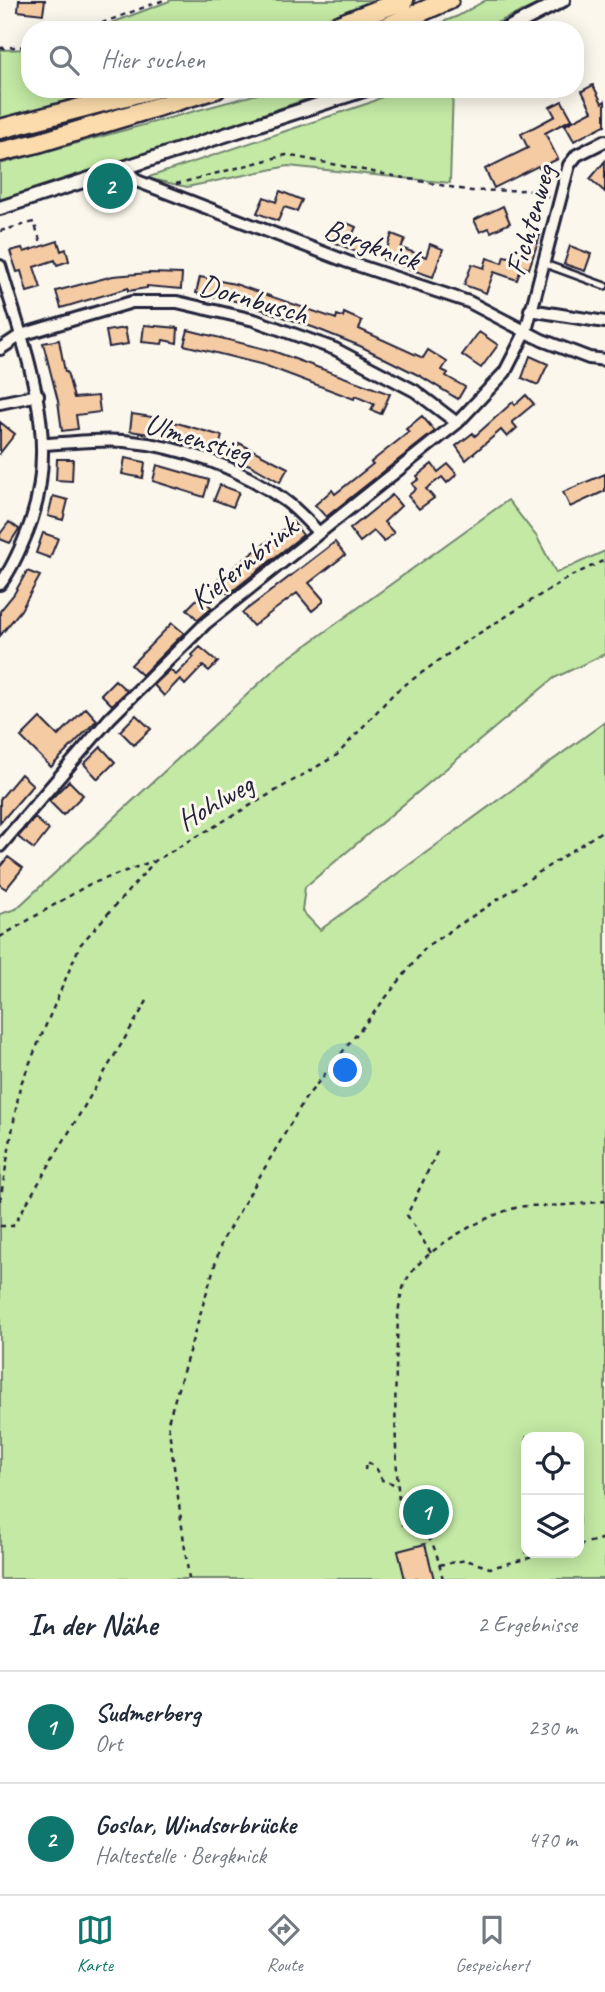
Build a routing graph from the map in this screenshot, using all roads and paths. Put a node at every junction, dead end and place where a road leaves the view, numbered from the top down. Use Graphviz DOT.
graph roads {
  1 [pos="164,0"];
  2 [pos="404,0"];
  3 [pos="449,0"];
  4 [pos="563,0"];
  5 [pos="107,21"];
  6 [pos="349,21"];
  7 [pos="400,21"];
  8 [pos="522,21"];
  9 [pos="21,47"];
  10 [pos="0,48"];
  11 [pos="119,98"];
  12 [pos="186,98"];
  13 [pos="340,98"];
  14 [pos="0,129"];
  15 [pos="605,141"];
  16 [pos="0,152"];
  17 [pos="126,169"];
  18 [pos="164,191"];
  19 [pos="559,201"];
  20 [pos="0,208"];
  21 [pos="0,231"];
  22 [pos="41,243"];
  23 [pos="542,262"];
  24 [pos="0,266"];
  25 [pos="605,286"];
  26 [pos="530,310"];
  27 [pos="605,322"];
  28 [pos="526,331"];
  29 [pos="20,335"];
  30 [pos="0,349"];
  31 [pos="605,360"];
  32 [pos="37,395"];
  33 [pos="0,403"];
  34 [pos="457,423"];
  35 [pos="44,444"];
  36 [pos="319,533"];
  37 [pos="605,559"];
  38 [pos="0,584"];
  39 [pos="605,829"];
  40 [pos="0,846"];
  41 [pos="155,861"];
  42 [pos="0,937"];
  43 [pos="147,1001"];
  44 [pos="438,1150"];
  45 [pos="0,1201"];
  46 [pos="605,1201"];
  47 [pos="0,1226"];
  48 [pos="431,1253"];
  49 [pos="365,1470"];
  50 [pos="397,1485"];
  51 [pos="605,1538"];
  52 [pos="584,1544"];
  53 [pos="529,1558"];
  54 [pos="439,1565"];
  55 [pos="189,1579"];
  56 [pos="443,1579"];
  1 -- 5 [label="path"];
  2 -- 6 [label="highway"];
  3 -- 7 [label="highway"];
  4 -- 8 [label="street"];
  9 -- 10 [label="path"];
  11 -- 14 [label="highway"];
  12 -- 16 [label="highway"];
  13 -- 17 [label="street"];
  15 -- 19 [label="street, Fichtenweg"];
  17 -- 18 [label="street, Bergknick"];
  17 -- 20 [label="street"];
  18 -- 19 [label="path"];
  18 -- 28 [label="street, Bergknick"];
  19 -- 23 [label="street, Fichtenweg"];
  21 -- 22 [label="path"];
  23 -- 25 [label="lane"];
  23 -- 26 [label="street, Fichtenweg"];
  24 -- 29 [label="street"];
  26 -- 27 [label="street"];
  26 -- 28 [label="street, Fichtenweg"];
  28 -- 31 [label="street, Bergknick"];
  28 -- 34 [label="street, Kiefernbrink"];
  29 -- 30 [label="street, Dornbusch"];
  29 -- 32 [label="street"];
  29 -- 34 [label="street, Dornbusch"];
  32 -- 33 [label="street"];
  32 -- 35 [label="street"];
  34 -- 36 [label="street, Kiefernbrink"];
  35 -- 36 [label="street, Ulmenstieg"];
  35 -- 38 [label="street"];
  36 -- 40 [label="street, Kiefernbrink"];
  37 -- 41 [label="path, Hohlweg"];
  39 -- 55 [label="path"];
  41 -- 42 [label="path"];
  41 -- 45 [label="path, Hohlweg"];
  43 -- 47 [label="path"];
  44 -- 48 [label="path"];
  46 -- 48 [label="path"];
  48 -- 50 [label="path"];
  49 -- 50 [label="path"];
  50 -- 54 [label="path"];
  51 -- 52 [label="path"];
  53 -- 54 [label="path"];
  54 -- 56 [label="path"];
}
